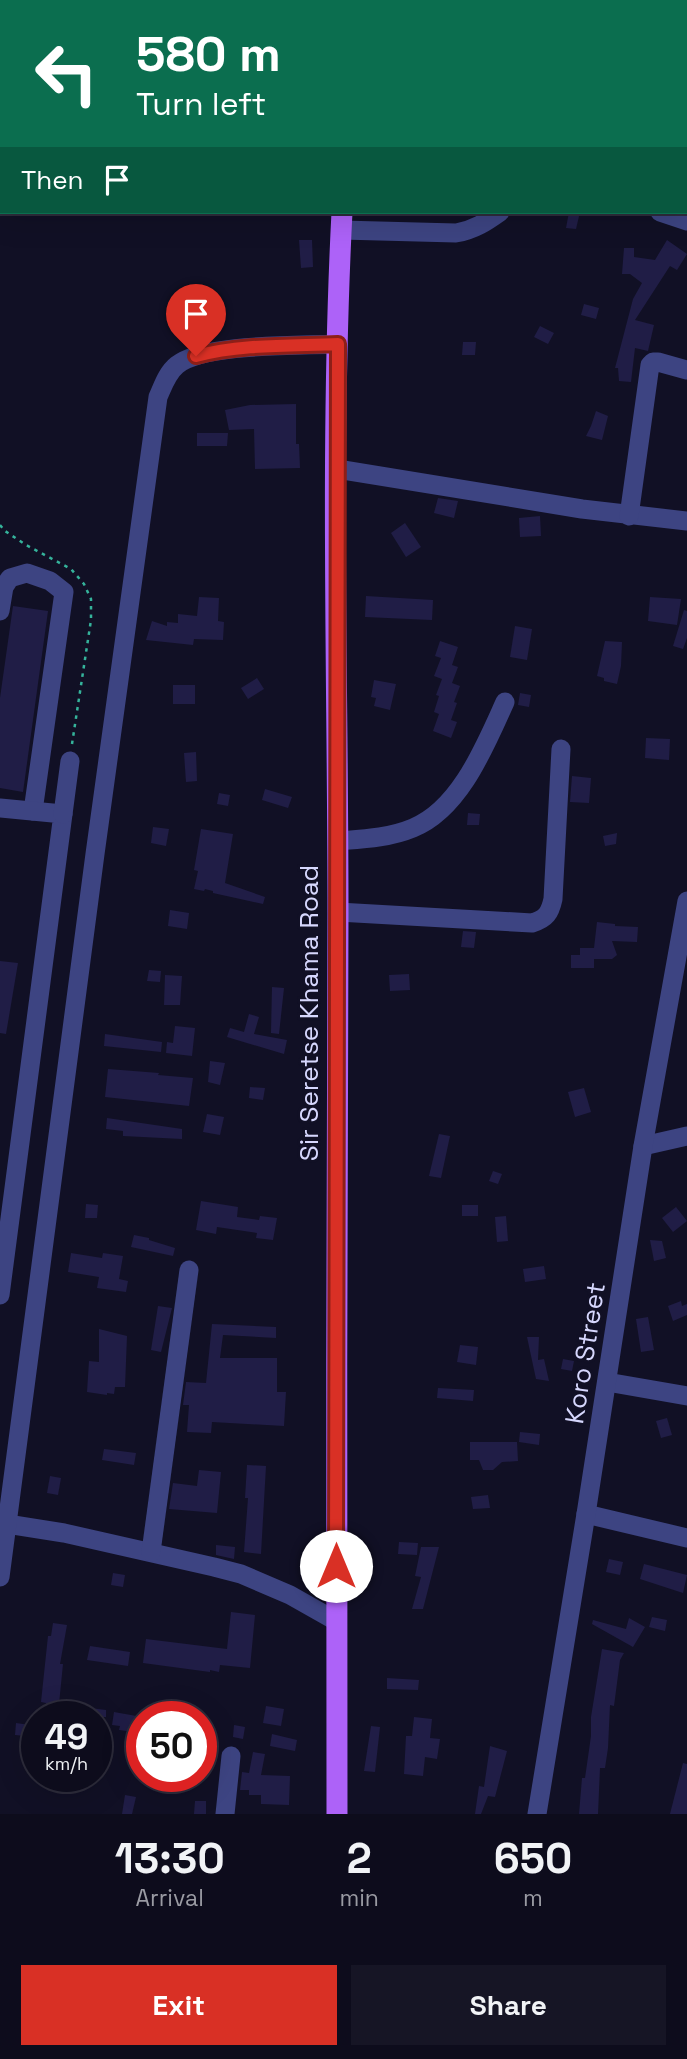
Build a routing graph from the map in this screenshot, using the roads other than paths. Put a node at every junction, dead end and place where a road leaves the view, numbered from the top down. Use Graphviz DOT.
graph roads {
  1 [pos="497,214"];
  2 [pos="666,214"];
  3 [pos="342,221"];
  4 [pos="687,221"];
  5 [pos="338,344"];
  6 [pos="687,370"];
  7 [pos="337,469"];
  8 [pos="629,516"];
  9 [pos="687,521"];
  10 [pos="0,611"];
  11 [pos="505,702"];
  12 [pos="561,750"];
  13 [pos="70,761"];
  14 [pos="0,808"];
  15 [pos="33,811"];
  16 [pos="63,814"];
  17 [pos="338,841"];
  18 [pos="687,901"];
  19 [pos="338,912"];
  20 [pos="687,1136"];
  21 [pos="643,1146"];
  22 [pos="189,1270"];
  23 [pos="0,1295"];
  24 [pos="607,1382"];
  25 [pos="687,1396"];
  26 [pos="586,1514"];
  27 [pos="8,1524"];
  28 [pos="687,1538"];
  29 [pos="151,1552"];
  30 [pos="0,1577"];
  31 [pos="336,1620"];
  32 [pos="231,1756"];
  33 [pos="225,1814"];
  34 [pos="337,1814"];
  35 [pos="537,1814"];
  1 -- 3 [label="street"];
  2 -- 4 [label="street"];
  3 -- 5 [label="main road, Sir Seretse Khama Road"];
  5 -- 7 [label="main road, Sir Seretse Khama Road"];
  5 -- 27 [label="street"];
  6 -- 8 [label="street"];
  7 -- 8 [label="street"];
  7 -- 17 [label="main road, Sir Seretse Khama Road"];
  8 -- 9 [label="street"];
  10 -- 15 [label="street"];
  11 -- 17 [label="street"];
  12 -- 19 [label="street"];
  13 -- 16 [label="street"];
  14 -- 15 [label="street"];
  15 -- 16 [label="street"];
  16 -- 23 [label="street"];
  17 -- 19 [label="main road, Sir Seretse Khama Road"];
  18 -- 21 [label="street, Koro Street"];
  19 -- 31 [label="main road, Sir Seretse Khama Road"];
  20 -- 21 [label="street"];
  21 -- 24 [label="street, Koro Street"];
  22 -- 29 [label="street"];
  24 -- 25 [label="street"];
  24 -- 26 [label="street, Koro Street"];
  26 -- 28 [label="street"];
  26 -- 35 [label="street, Koro Street"];
  27 -- 29 [label="street"];
  27 -- 30 [label="street"];
  29 -- 31 [label="street"];
  31 -- 34 [label="main road, Sir Seretse Khama Road"];
  32 -- 33 [label="street"];
}
